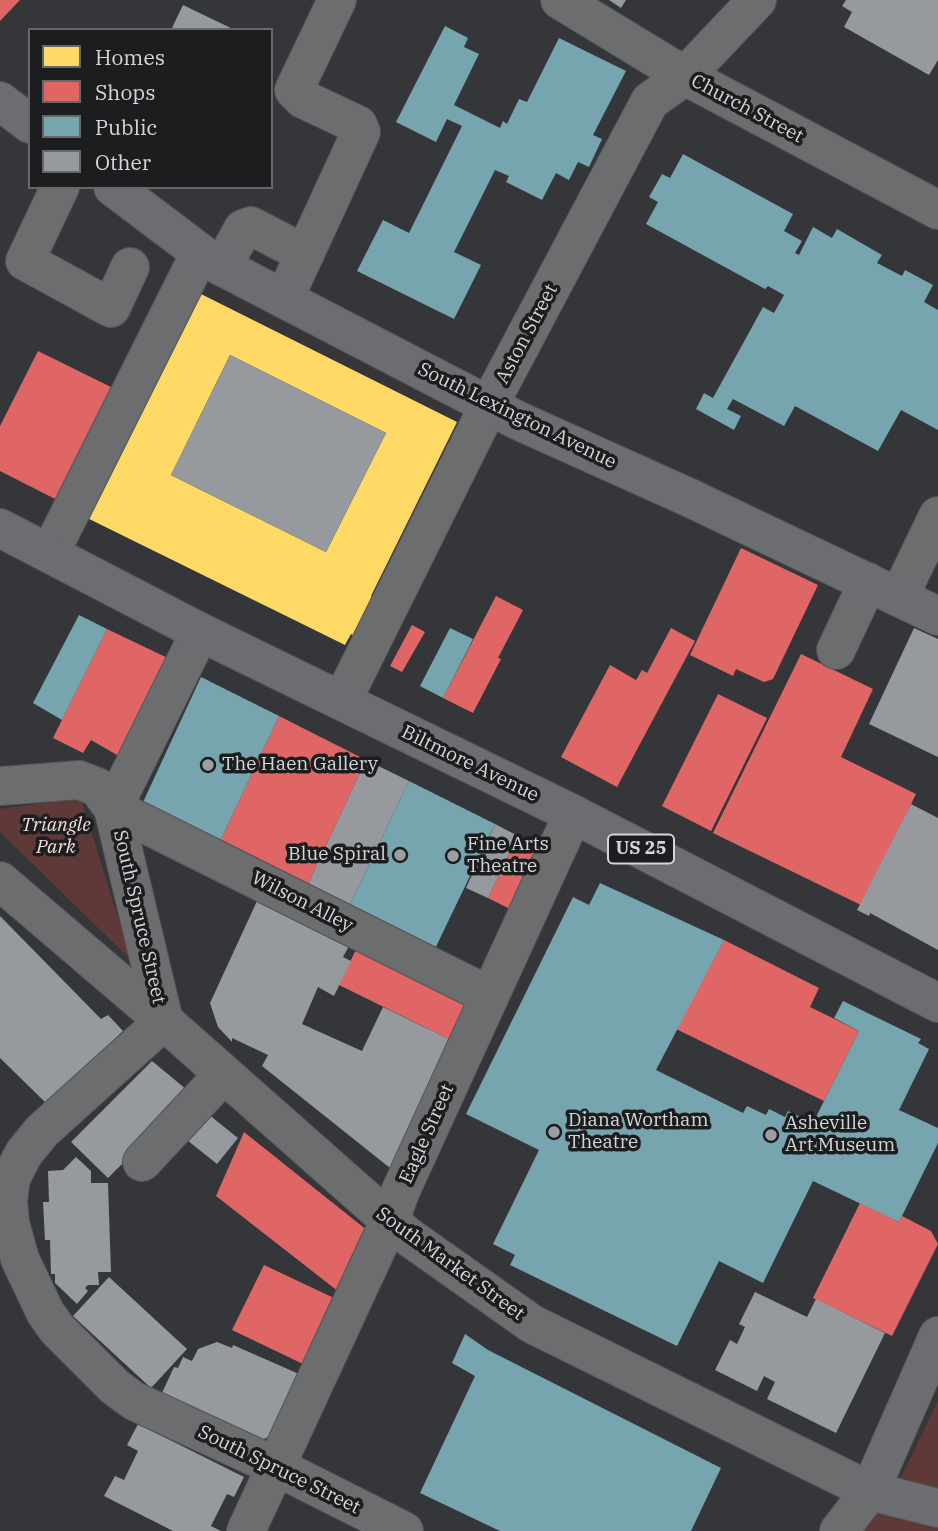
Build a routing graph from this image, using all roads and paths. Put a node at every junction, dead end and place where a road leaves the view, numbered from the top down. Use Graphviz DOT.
graph roads {
  1 [pos="337,0"];
  2 [pos="560,0"];
  3 [pos="757,0"];
  4 [pos="685,76"];
  5 [pos="0,101"];
  6 [pos="28,122"];
  7 [pos="59,189"];
  8 [pos="116,189"];
  9 [pos="938,210"];
  10 [pos="305,254"];
  11 [pos="211,260"];
  12 [pos="130,267"];
  13 [pos="284,299"];
  14 [pos="489,405"];
  15 [pos="938,516"];
  16 [pos="0,528"];
  17 [pos="50,553"];
  18 [pos="884,590"];
  19 [pos="938,616"];
  20 [pos="200,632"];
  21 [pos="836,650"];
  22 [pos="342,701"];
  23 [pos="0,786"];
  24 [pos="114,808"];
  25 [pos="573,814"];
  26 [pos="0,881"];
  27 [pos="490,996"];
  28 [pos="938,1003"];
  29 [pos="164,1021"];
  30 [pos="223,1075"];
  31 [pos="142,1162"];
  32 [pos="5,1216"];
  33 [pos="389,1222"];
  34 [pos="938,1335"];
  35 [pos="276,1467"];
  36 [pos="870,1491"];
  37 [pos="938,1508"];
  38 [pos="246,1531"];
  39 [pos="404,1531"];
  40 [pos="839,1531"];
  1 -- 10 [label="street"];
  2 -- 4 [label="street, Church Street"];
  3 -- 4 [label="street, Aston Street"];
  4 -- 9 [label="street, Church Street"];
  4 -- 14 [label="street, Aston Street"];
  5 -- 6 [label="main road"];
  7 -- 12 [label="street"];
  8 -- 11 [label="main road, South Lexington Avenue"];
  10 -- 11 [label="street"];
  10 -- 13 [label="street"];
  11 -- 13 [label="main road, South Lexington Avenue"];
  11 -- 17 [label="street"];
  13 -- 14 [label="main road, South Lexington Avenue"];
  14 -- 18 [label="main road, South Lexington Avenue"];
  14 -- 22 [label="street, Aston Street"];
  15 -- 18 [label="street"];
  16 -- 17 [label="main road, Biltmore Avenue / US 25"];
  17 -- 20 [label="main road, Biltmore Avenue / US 25"];
  18 -- 19 [label="main road, South Lexington Avenue"];
  18 -- 21 [label="street"];
  20 -- 22 [label="main road, Biltmore Avenue / US 25"];
  20 -- 24 [label="street, South Spruce Street"];
  22 -- 25 [label="main road, Biltmore Avenue / US 25"];
  23 -- 24 [label="street"];
  24 -- 27 [label="street, Wilson Alley"];
  24 -- 29 [label="street, South Spruce Street"];
  25 -- 27 [label="street, Eagle Street"];
  25 -- 28 [label="main road, Biltmore Avenue / US 25"];
  26 -- 29 [label="street, South Market Street"];
  27 -- 33 [label="street, Eagle Street"];
  29 -- 30 [label="street, South Market Street"];
  29 -- 32 [label="street, South Spruce Street"];
  30 -- 31 [label="street"];
  30 -- 33 [label="street, South Market Street"];
  32 -- 35 [label="street, South Spruce Street"];
  33 -- 35 [label="street, Eagle Street"];
  33 -- 36 [label="street, South Market Street"];
  34 -- 36 [label="main road"];
  35 -- 38 [label="street, Eagle Street"];
  35 -- 39 [label="street, South Spruce Street"];
  36 -- 37 [label="main road, South Market Street"];
  36 -- 40 [label="street"];
}
